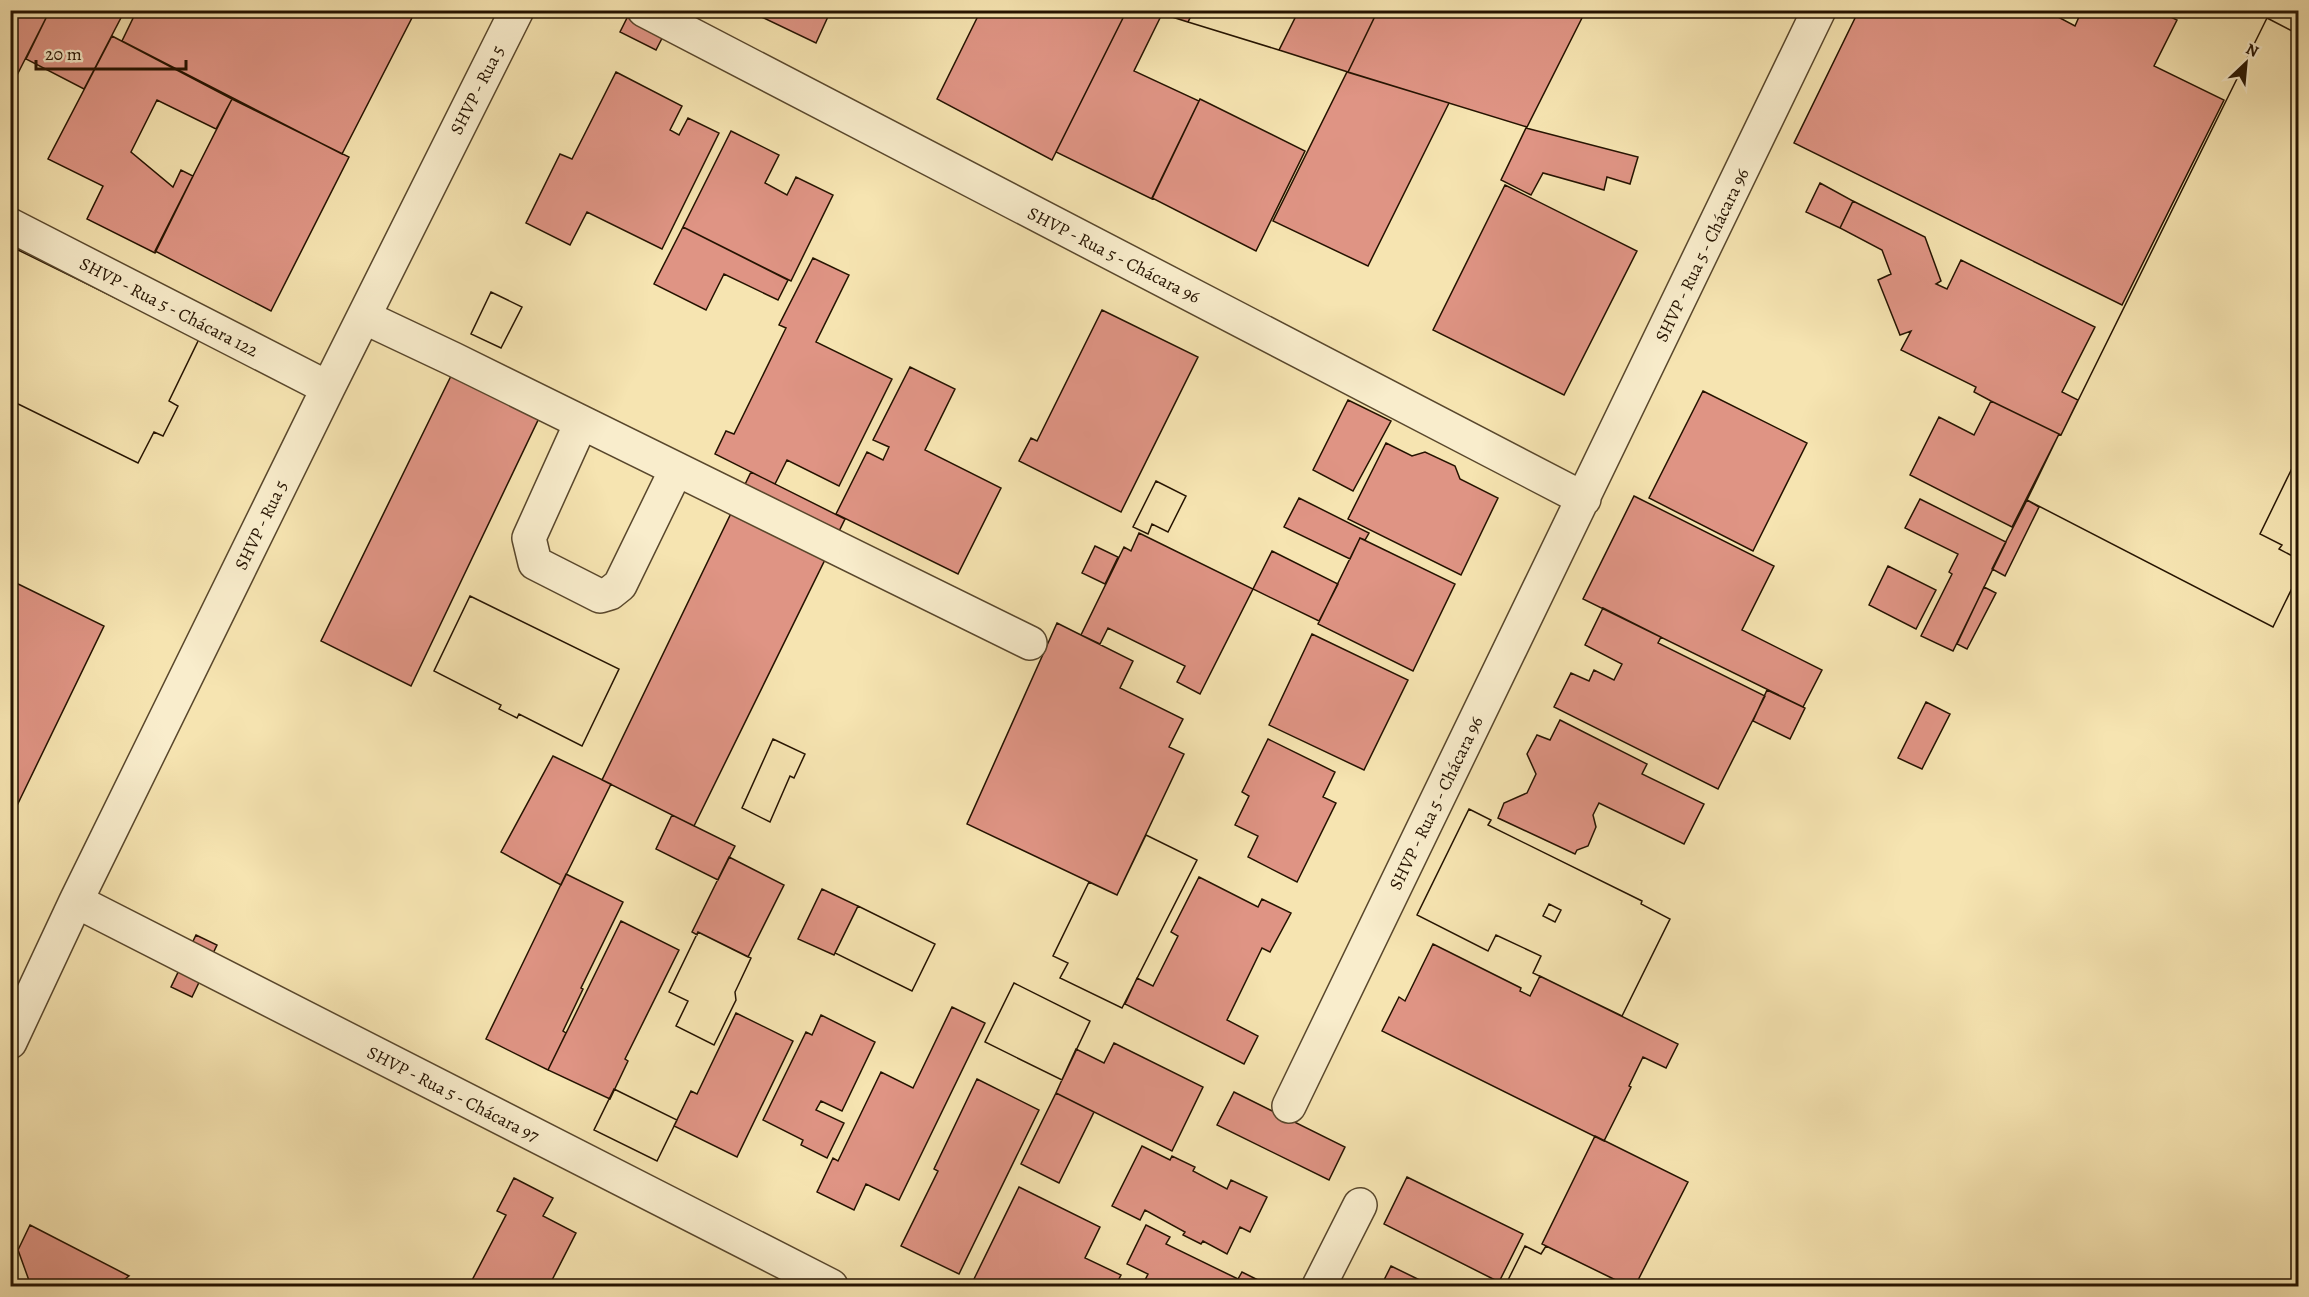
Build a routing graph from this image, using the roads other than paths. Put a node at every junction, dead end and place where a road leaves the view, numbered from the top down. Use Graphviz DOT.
graph roads {
  1 [pos="517,10"];
  2 [pos="644,10"];
  3 [pos="1819,10"];
  4 [pos="10,225"];
  5 [pos="363,317"];
  6 [pos="328,388"];
  7 [pos="581,423"];
  8 [pos="676,470"];
  9 [pos="1584,499"];
  10 [pos="1030,643"];
  11 [pos="76,901"];
  12 [pos="13,1032"];
  13 [pos="1288,1106"];
  14 [pos="1360,1205"];
  15 [pos="831,1287"];
  16 [pos="1319,1287"];
  1 -- 5 [label="street, SHVP - Rua 5"];
  2 -- 9 [label="street, SHVP - Rua 5 - Chácara 96"];
  3 -- 9 [label="street, SHVP - Rua 5 - Chácara 96"];
  4 -- 6 [label="street, SHVP - Rua 5 - Chácara 122"];
  5 -- 6 [label="street, SHVP - Rua 5"];
  5 -- 7 [label="street"];
  6 -- 11 [label="street, SHVP - Rua 5"];
  7 -- 8 [label="street"];
  7 -- 8 [label="street"];
  8 -- 10 [label="street"];
  9 -- 13 [label="street, SHVP - Rua 5 - Chácara 96"];
  11 -- 12 [label="street, SHVP - Rua 5"];
  11 -- 15 [label="street, SHVP - Rua 5 - Chácara 97"];
  14 -- 16 [label="street"];
}
